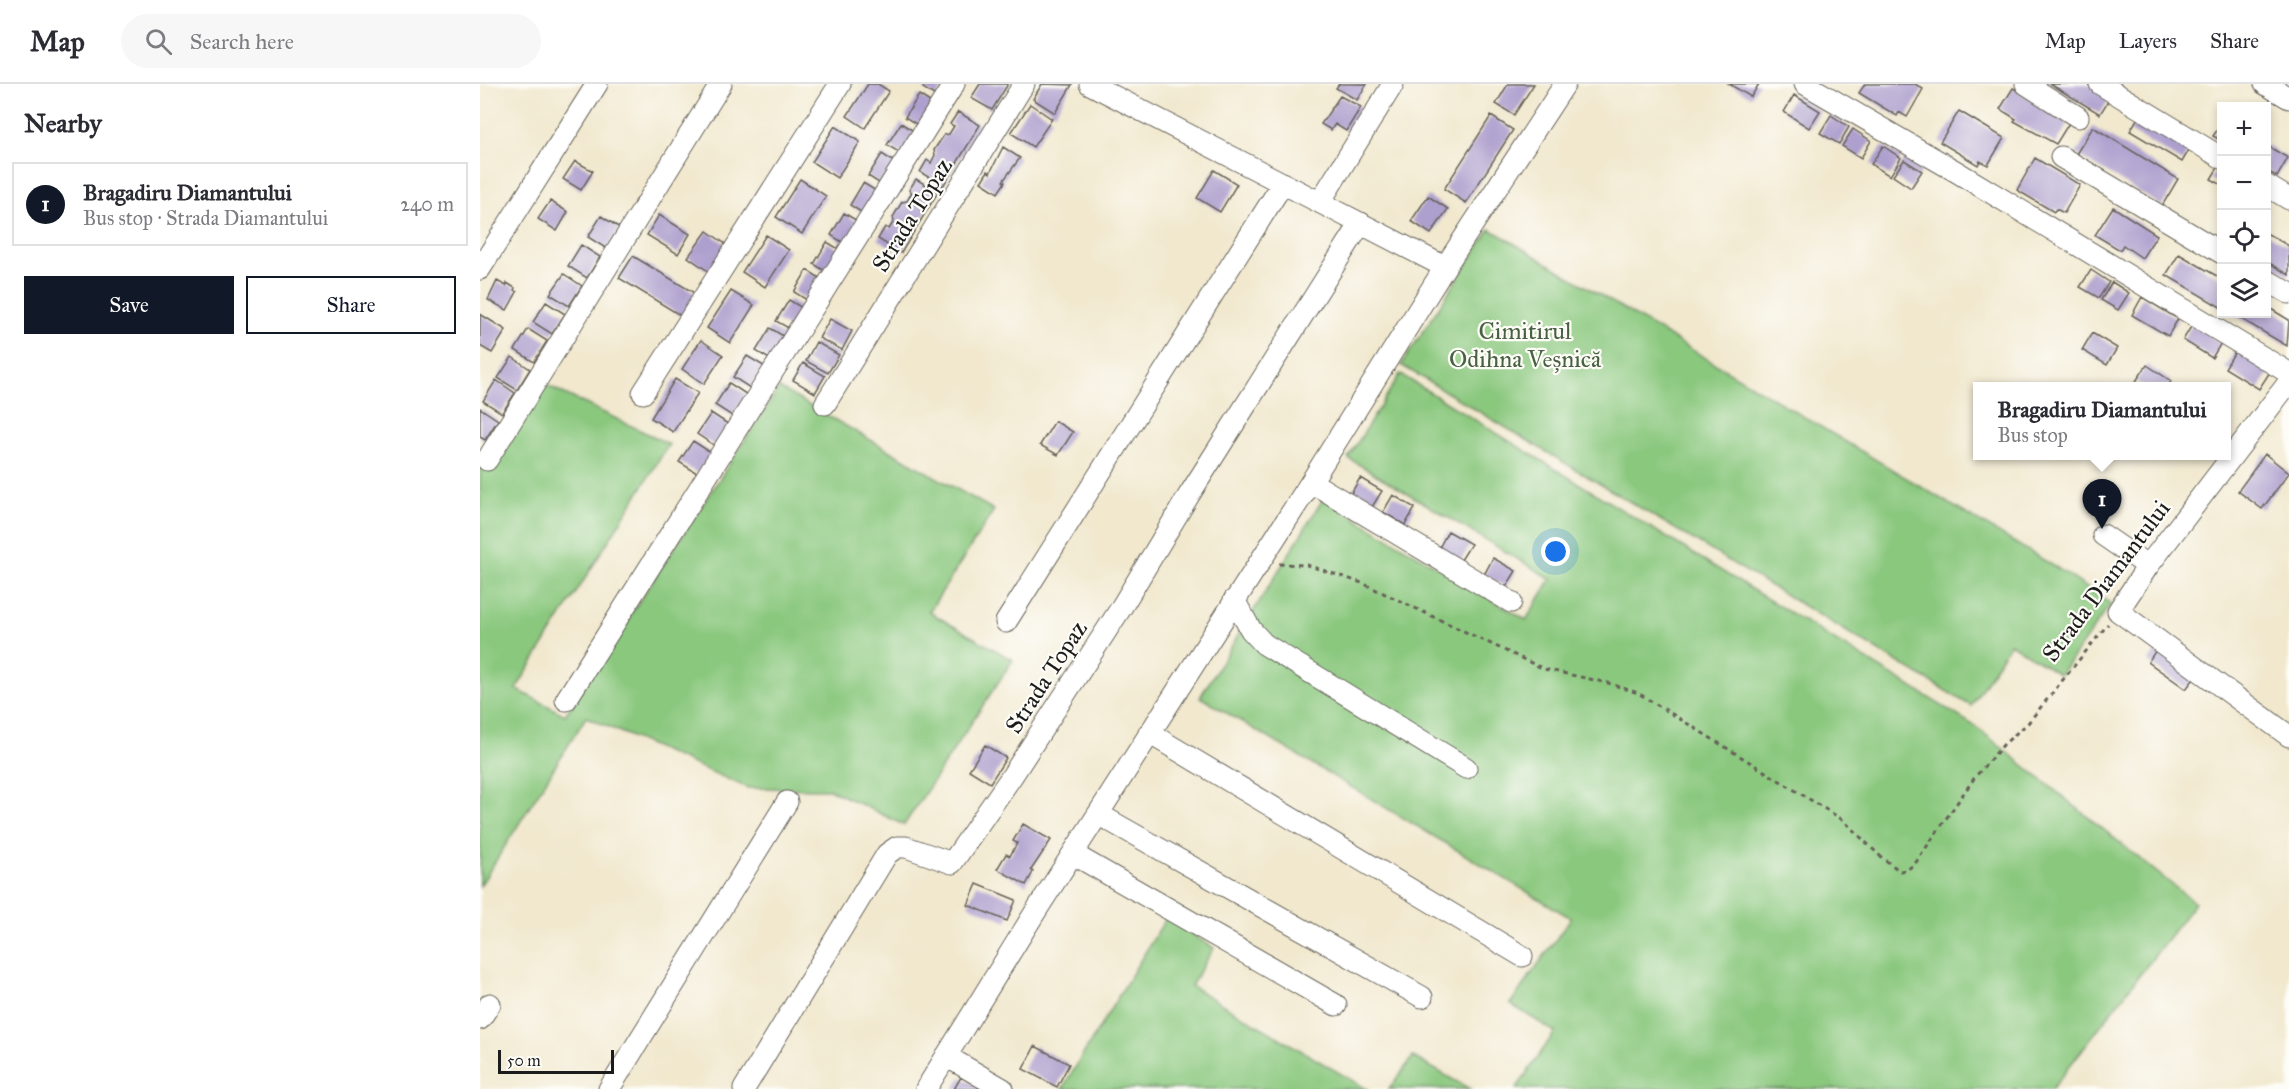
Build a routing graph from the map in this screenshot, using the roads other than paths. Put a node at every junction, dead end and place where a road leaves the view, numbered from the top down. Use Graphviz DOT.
graph roads {
  1 [pos="597,84"];
  2 [pos="721,84"];
  3 [pos="840,84"];
  4 [pos="954,84"];
  5 [pos="1024,84"];
  6 [pos="1090,84"];
  7 [pos="1394,84"];
  8 [pos="1565,84"];
  9 [pos="1805,84"];
  10 [pos="2026,84"];
  11 [pos="2100,84"];
  12 [pos="2265,84"];
  13 [pos="2289,98"];
  14 [pos="2078,117"];
  15 [pos="2219,156"];
  16 [pos="2061,157"];
  17 [pos="1283,183"];
  18 [pos="2271,188"];
  19 [pos="2289,199"];
  20 [pos="1320,202"];
  21 [pos="1361,223"];
  22 [pos="2217,250"];
  23 [pos="1445,267"];
  24 [pos="480,269"];
  25 [pos="2271,283"];
  26 [pos="2289,293"];
  27 [pos="2289,373"];
  28 [pos="2289,382"];
  29 [pos="643,393"];
  30 [pos="825,404"];
  31 [pos="2279,412"];
  32 [pos="487,460"];
  33 [pos="1311,482"];
  34 [pos="2103,535"];
  35 [pos="2148,566"];
  36 [pos="1234,600"];
  37 [pos="1511,602"];
  38 [pos="1006,622"];
  39 [pos="566,700"];
  40 [pos="1149,734"];
  41 [pos="2289,736"];
  42 [pos="1466,768"];
  43 [pos="787,802"];
  44 [pos="1098,814"];
  45 [pos="1072,854"];
  46 [pos="1522,956"];
  47 [pos="1422,997"];
  48 [pos="1335,1005"];
  49 [pos="946,1056"];
  50 [pos="609,1089"];
  51 [pos="744,1089"];
  52 [pos="926,1089"];
  53 [pos="1003,1089"];
  1 -- 24 [label="street"];
  2 -- 32 [label="street"];
  3 -- 29 [label="street"];
  4 -- 39 [label="street"];
  5 -- 30 [label="street, Strada Topaz"];
  6 -- 17 [label="street"];
  7 -- 20 [label="street"];
  8 -- 23 [label="street"];
  9 -- 27 [label="street"];
  10 -- 14 [label="street"];
  11 -- 15 [label="street"];
  12 -- 13 [label="street"];
  16 -- 22 [label="street"];
  17 -- 20 [label="street"];
  17 -- 38 [label="street"];
  18 -- 19 [label="street"];
  20 -- 21 [label="street"];
  21 -- 23 [label="street"];
  21 -- 51 [label="street, Strada Topaz"];
  23 -- 33 [label="street"];
  25 -- 26 [label="street"];
  28 -- 31 [label="street, Strada Diamantului"];
  31 -- 35 [label="street, Strada Diamantului"];
  33 -- 36 [label="street"];
  33 -- 37 [label="street"];
  34 -- 35 [label="street"];
  35 -- 41 [label="street, Strada Diamantului"];
  36 -- 40 [label="street"];
  36 -- 42 [label="street"];
  40 -- 44 [label="street"];
  40 -- 46 [label="street"];
  43 -- 50 [label="street"];
  44 -- 45 [label="street"];
  44 -- 47 [label="street"];
  45 -- 48 [label="street"];
  45 -- 49 [label="street"];
  49 -- 52 [label="street"];
  49 -- 53 [label="street"];
}
